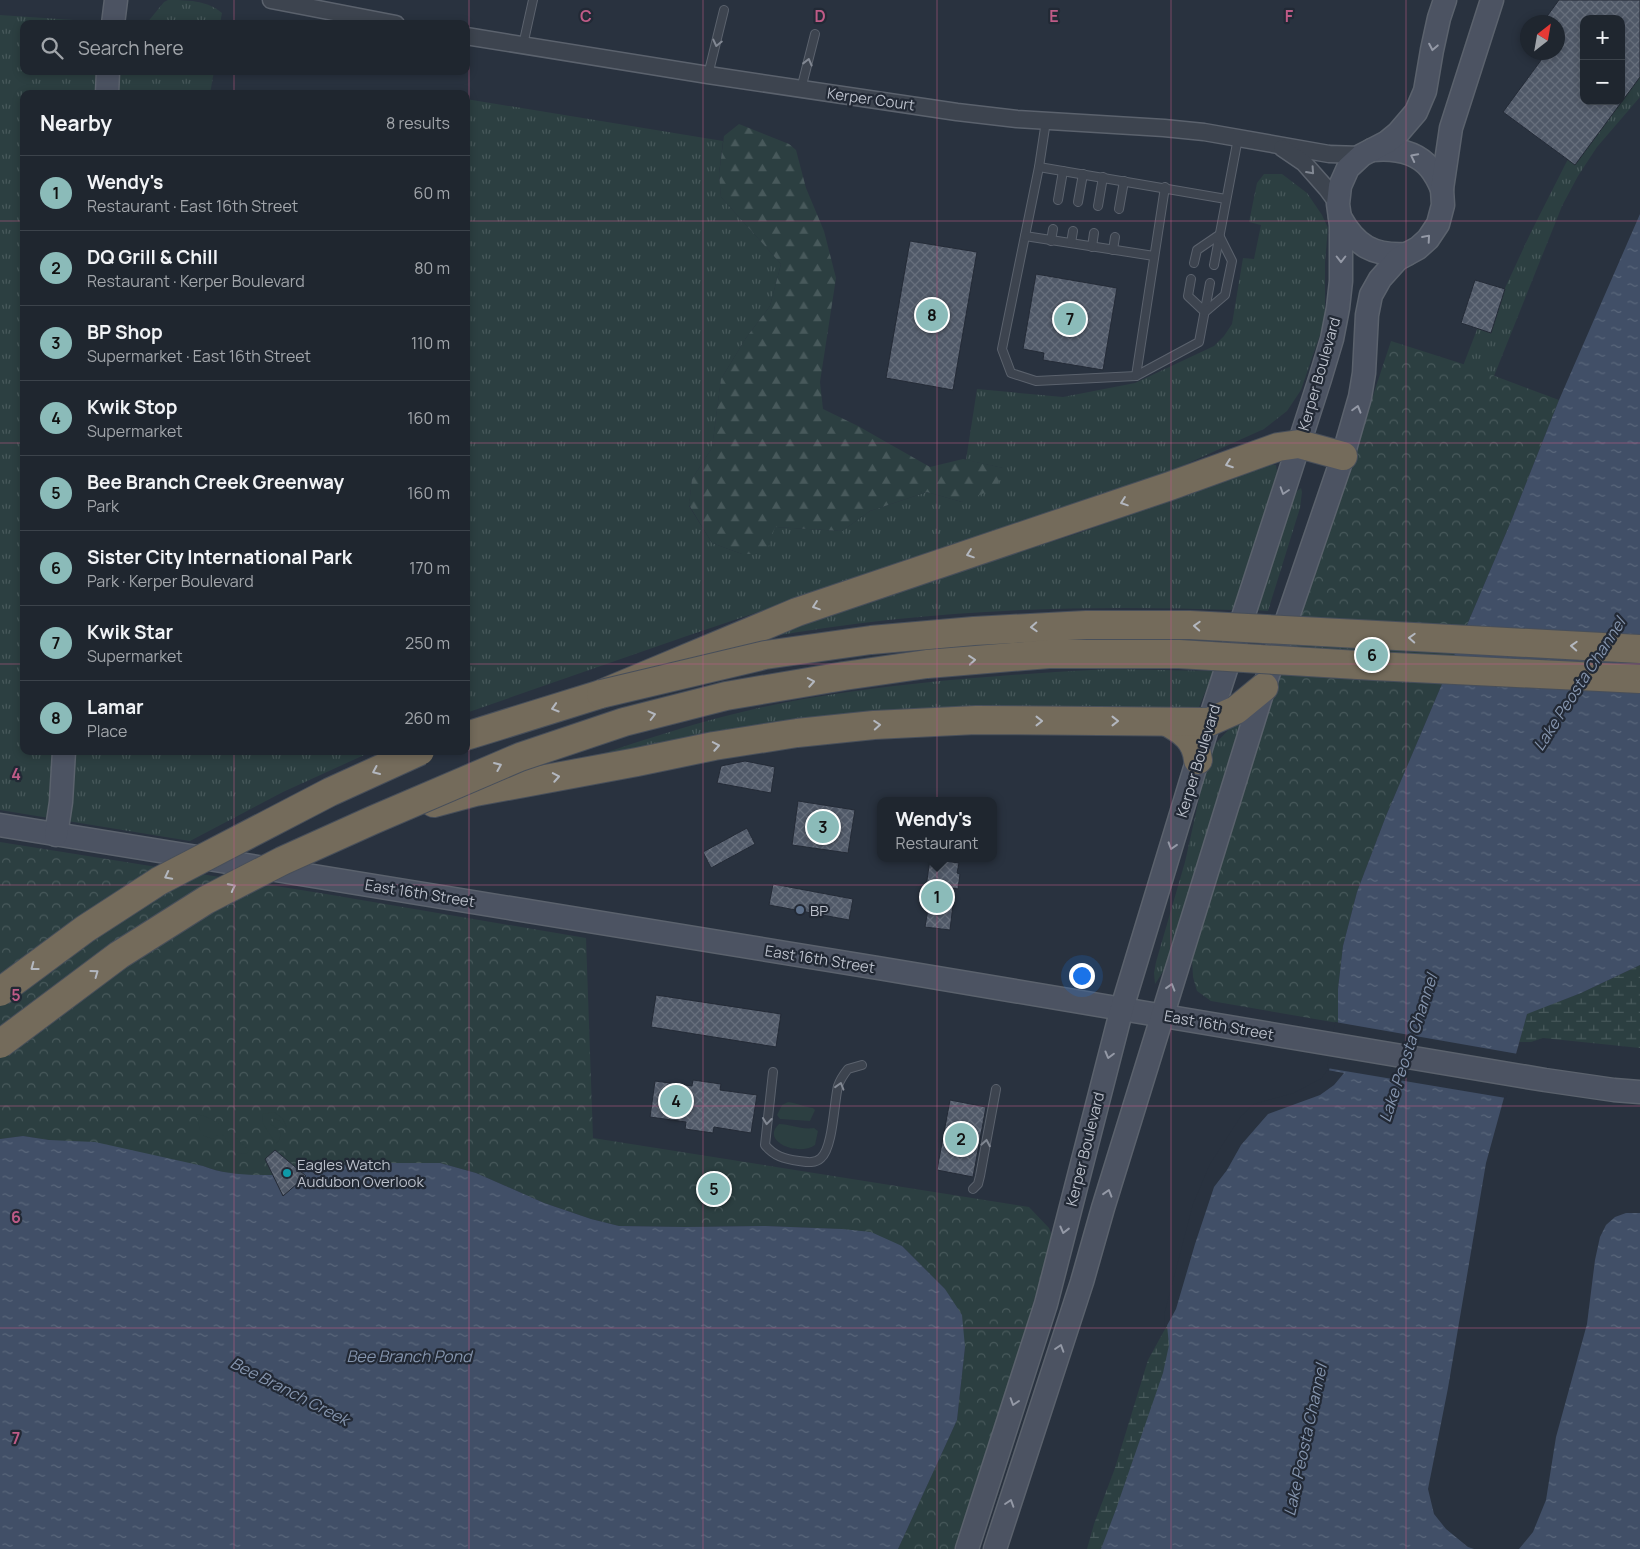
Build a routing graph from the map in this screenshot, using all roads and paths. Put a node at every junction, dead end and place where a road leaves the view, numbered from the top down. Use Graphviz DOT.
graph roads {
  1 [pos="116,0"];
  2 [pos="271,0"];
  3 [pos="534,0"];
  4 [pos="1445,0"];
  5 [pos="1492,0"];
  6 [pos="724,10"];
  7 [pos="114,20"];
  8 [pos="375,20"];
  9 [pos="815,34"];
  10 [pos="470,37"];
  11 [pos="523,45"];
  12 [pos="108,75"];
  13 [pos="708,75"];
  14 [pos="801,89"];
  15 [pos="107,90"];
  16 [pos="1046,121"];
  17 [pos="1238,138"];
  18 [pos="1278,145"];
  19 [pos="1367,152"];
  20 [pos="1039,167"];
  21 [pos="1063,171"];
  22 [pos="1082,174"];
  23 [pos="1103,177"];
  24 [pos="1124,181"];
  25 [pos="1165,187"];
  26 [pos="1442,188"];
  27 [pos="1226,199"];
  28 [pos="1058,200"];
  29 [pos="1078,202"];
  30 [pos="1098,206"];
  31 [pos="1119,209"];
  32 [pos="1339,210"];
  33 [pos="1053,229"];
  34 [pos="1073,231"];
  35 [pos="1094,233"];
  36 [pos="1220,235"];
  37 [pos="1025,236"];
  38 [pos="1115,237"];
  39 [pos="1051,241"];
  40 [pos="1071,243"];
  41 [pos="1092,246"];
  42 [pos="1113,250"];
  43 [pos="1407,254"];
  44 [pos="1154,256"];
  45 [pos="1194,263"];
  46 [pos="1214,265"];
  47 [pos="1190,279"];
  48 [pos="1210,283"];
  49 [pos="1204,312"];
  50 [pos="1136,376"];
  51 [pos="1299,444"];
  52 [pos="1344,456"];
  53 [pos="1640,649"];
  54 [pos="1640,679"];
  55 [pos="1264,687"];
  56 [pos="601,694"];
  57 [pos="1167,722"];
  58 [pos="1209,722"];
  59 [pos="470,735"];
  60 [pos="64,755"];
  61 [pos="411,755"];
  62 [pos="1198,760"];
  63 [pos="373,820"];
  64 [pos="0,825"];
  65 [pos="56,835"];
  66 [pos="0,992"];
  67 [pos="1122,1008"];
  68 [pos="1162,1015"];
  69 [pos="0,1044"];
  70 [pos="862,1065"];
  71 [pos="773,1072"];
  72 [pos="996,1089"];
  73 [pos="1640,1092"];
  74 [pos="973,1189"];
  75 [pos="966,1549"];
  76 [pos="995,1549"];
  1 -- 7 [label="main road"];
  2 -- 8 [label="street"];
  3 -- 11 [label="lane"];
  4 -- 19 [label="main road, Kerper Boulevard, one-way"];
  5 -- 26 [label="main road, Kerper Boulevard"];
  6 -- 13 [label="lane, one-way"];
  14 -- 9 [label="lane, one-way"];
  10 -- 11 [label="street, Kerper Court"];
  11 -- 13 [label="street, Kerper Court"];
  12 -- 15 [label="main road"];
  13 -- 14 [label="street, Kerper Court"];
  14 -- 16 [label="street, Kerper Court"];
  16 -- 17 [label="street, Kerper Court"];
  16 -- 20 [label="lane"];
  17 -- 18 [label="street, Kerper Court"];
  17 -- 27 [label="lane"];
  18 -- 19 [label="street, Kerper Court"];
  18 -- 32 [label="street, one-way"];
  26 -- 19 [label="main road, one-way"];
  19 -- 32 [label="main road, Kerper Boulevard"];
  20 -- 21 [label="lane"];
  20 -- 37 [label="lane"];
  21 -- 22 [label="lane"];
  21 -- 28 [label="lane"];
  22 -- 23 [label="lane"];
  22 -- 29 [label="lane"];
  23 -- 24 [label="lane"];
  23 -- 30 [label="lane"];
  24 -- 25 [label="lane"];
  24 -- 31 [label="lane"];
  25 -- 27 [label="lane"];
  25 -- 44 [label="lane"];
  43 -- 26 [label="main road, Kerper Boulevard, one-way"];
  27 -- 36 [label="lane"];
  32 -- 43 [label="main road"];
  32 -- 51 [label="main road, Kerper Boulevard, one-way"];
  33 -- 39 [label="lane"];
  34 -- 40 [label="lane"];
  35 -- 41 [label="lane"];
  36 -- 45 [label="lane"];
  36 -- 46 [label="lane"];
  36 -- 49 [label="lane"];
  37 -- 39 [label="lane"];
  37 -- 50 [label="lane"];
  38 -- 42 [label="lane"];
  39 -- 40 [label="lane"];
  40 -- 41 [label="lane"];
  41 -- 42 [label="lane"];
  42 -- 44 [label="lane"];
  52 -- 43 [label="main road, Kerper Boulevard, one-way"];
  44 -- 50 [label="lane"];
  47 -- 49 [label="lane"];
  48 -- 49 [label="lane"];
  49 -- 50 [label="lane"];
  51 -- 52 [label="highway"];
  51 -- 56 [label="highway, one-way, bridge"];
  51 -- 58 [label="main road, Kerper Boulevard, one-way"];
  52 -- 55 [label="main road, Kerper Boulevard"];
  53 -- 56 [label="highway, one-way, bridge"];
  63 -- 54 [label="highway, one-way, bridge"];
  55 -- 58 [label="highway"];
  68 -- 55 [label="main road, Kerper Boulevard, one-way"];
  56 -- 59 [label="highway, one-way"];
  57 -- 58 [label="highway"];
  57 -- 62 [label="highway"];
  63 -- 57 [label="highway, one-way, bridge"];
  58 -- 62 [label="main road, Kerper Boulevard"];
  60 -- 65 [label="main road"];
  61 -- 66 [label="highway, one-way, bridge"];
  62 -- 67 [label="main road, Kerper Boulevard, one-way"];
  69 -- 63 [label="highway, one-way, bridge"];
  64 -- 65 [label="main road, East 16th Street"];
  65 -- 67 [label="main road, East 16th Street"];
  67 -- 68 [label="main road, East 16th Street"];
  67 -- 75 [label="main road, Kerper Boulevard, one-way"];
  68 -- 73 [label="main road, East 16th Street"];
  76 -- 68 [label="main road, Kerper Boulevard, one-way"];
  71 -- 70 [label="lane, one-way"];
  74 -- 72 [label="lane, one-way"];
}
